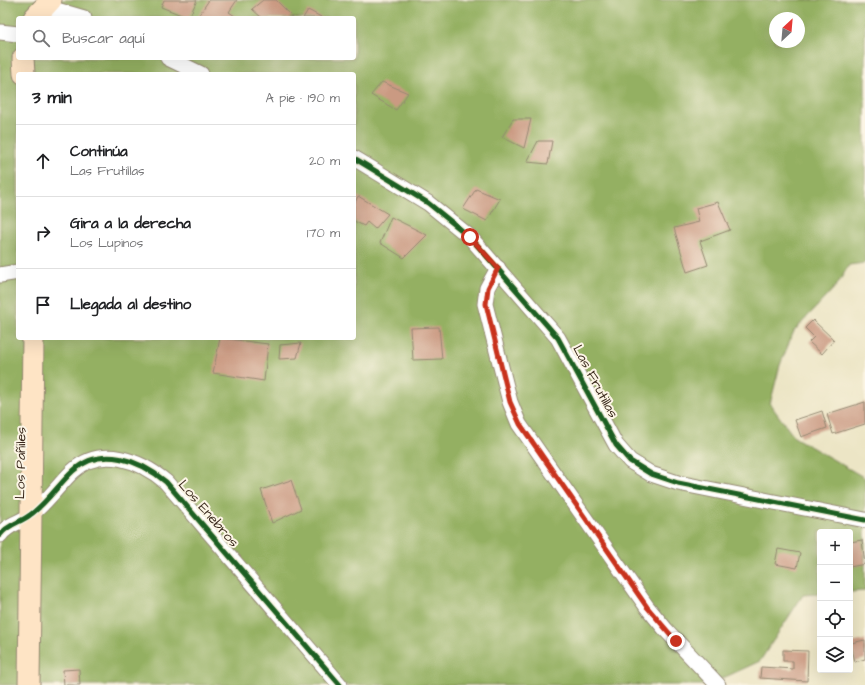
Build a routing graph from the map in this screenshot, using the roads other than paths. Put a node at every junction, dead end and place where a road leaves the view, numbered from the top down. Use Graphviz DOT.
graph roads {
  1 [pos="44,8"];
  2 [pos="76,16"];
  3 [pos="0,32"];
  4 [pos="16,34"];
  5 [pos="23,60"];
  6 [pos="172,60"];
  7 [pos="24,72"];
  8 [pos="197,72"];
  9 [pos="356,159"];
  10 [pos="498,268"];
  11 [pos="16,272"];
  12 [pos="0,274"];
  13 [pos="33,340"];
  14 [pos="31,515"];
  15 [pos="865,520"];
  16 [pos="0,535"];
  17 [pos="28,685"];
  18 [pos="340,685"];
  19 [pos="718,685"];
  1 -- 2 [label="street"];
  3 -- 4 [label="street"];
  5 -- 7 [label="street"];
  6 -- 8 [label="street"];
  9 -- 10 [label="street, Las Frutillas"];
  10 -- 15 [label="street, Las Frutillas"];
  10 -- 19 [label="street"];
  11 -- 12 [label="street"];
  13 -- 14 [label="street, Los Pañiles"];
  14 -- 16 [label="street, Los Enebros"];
  14 -- 17 [label="street, Los Pañiles"];
  14 -- 18 [label="street, Los Enebros"];
}
